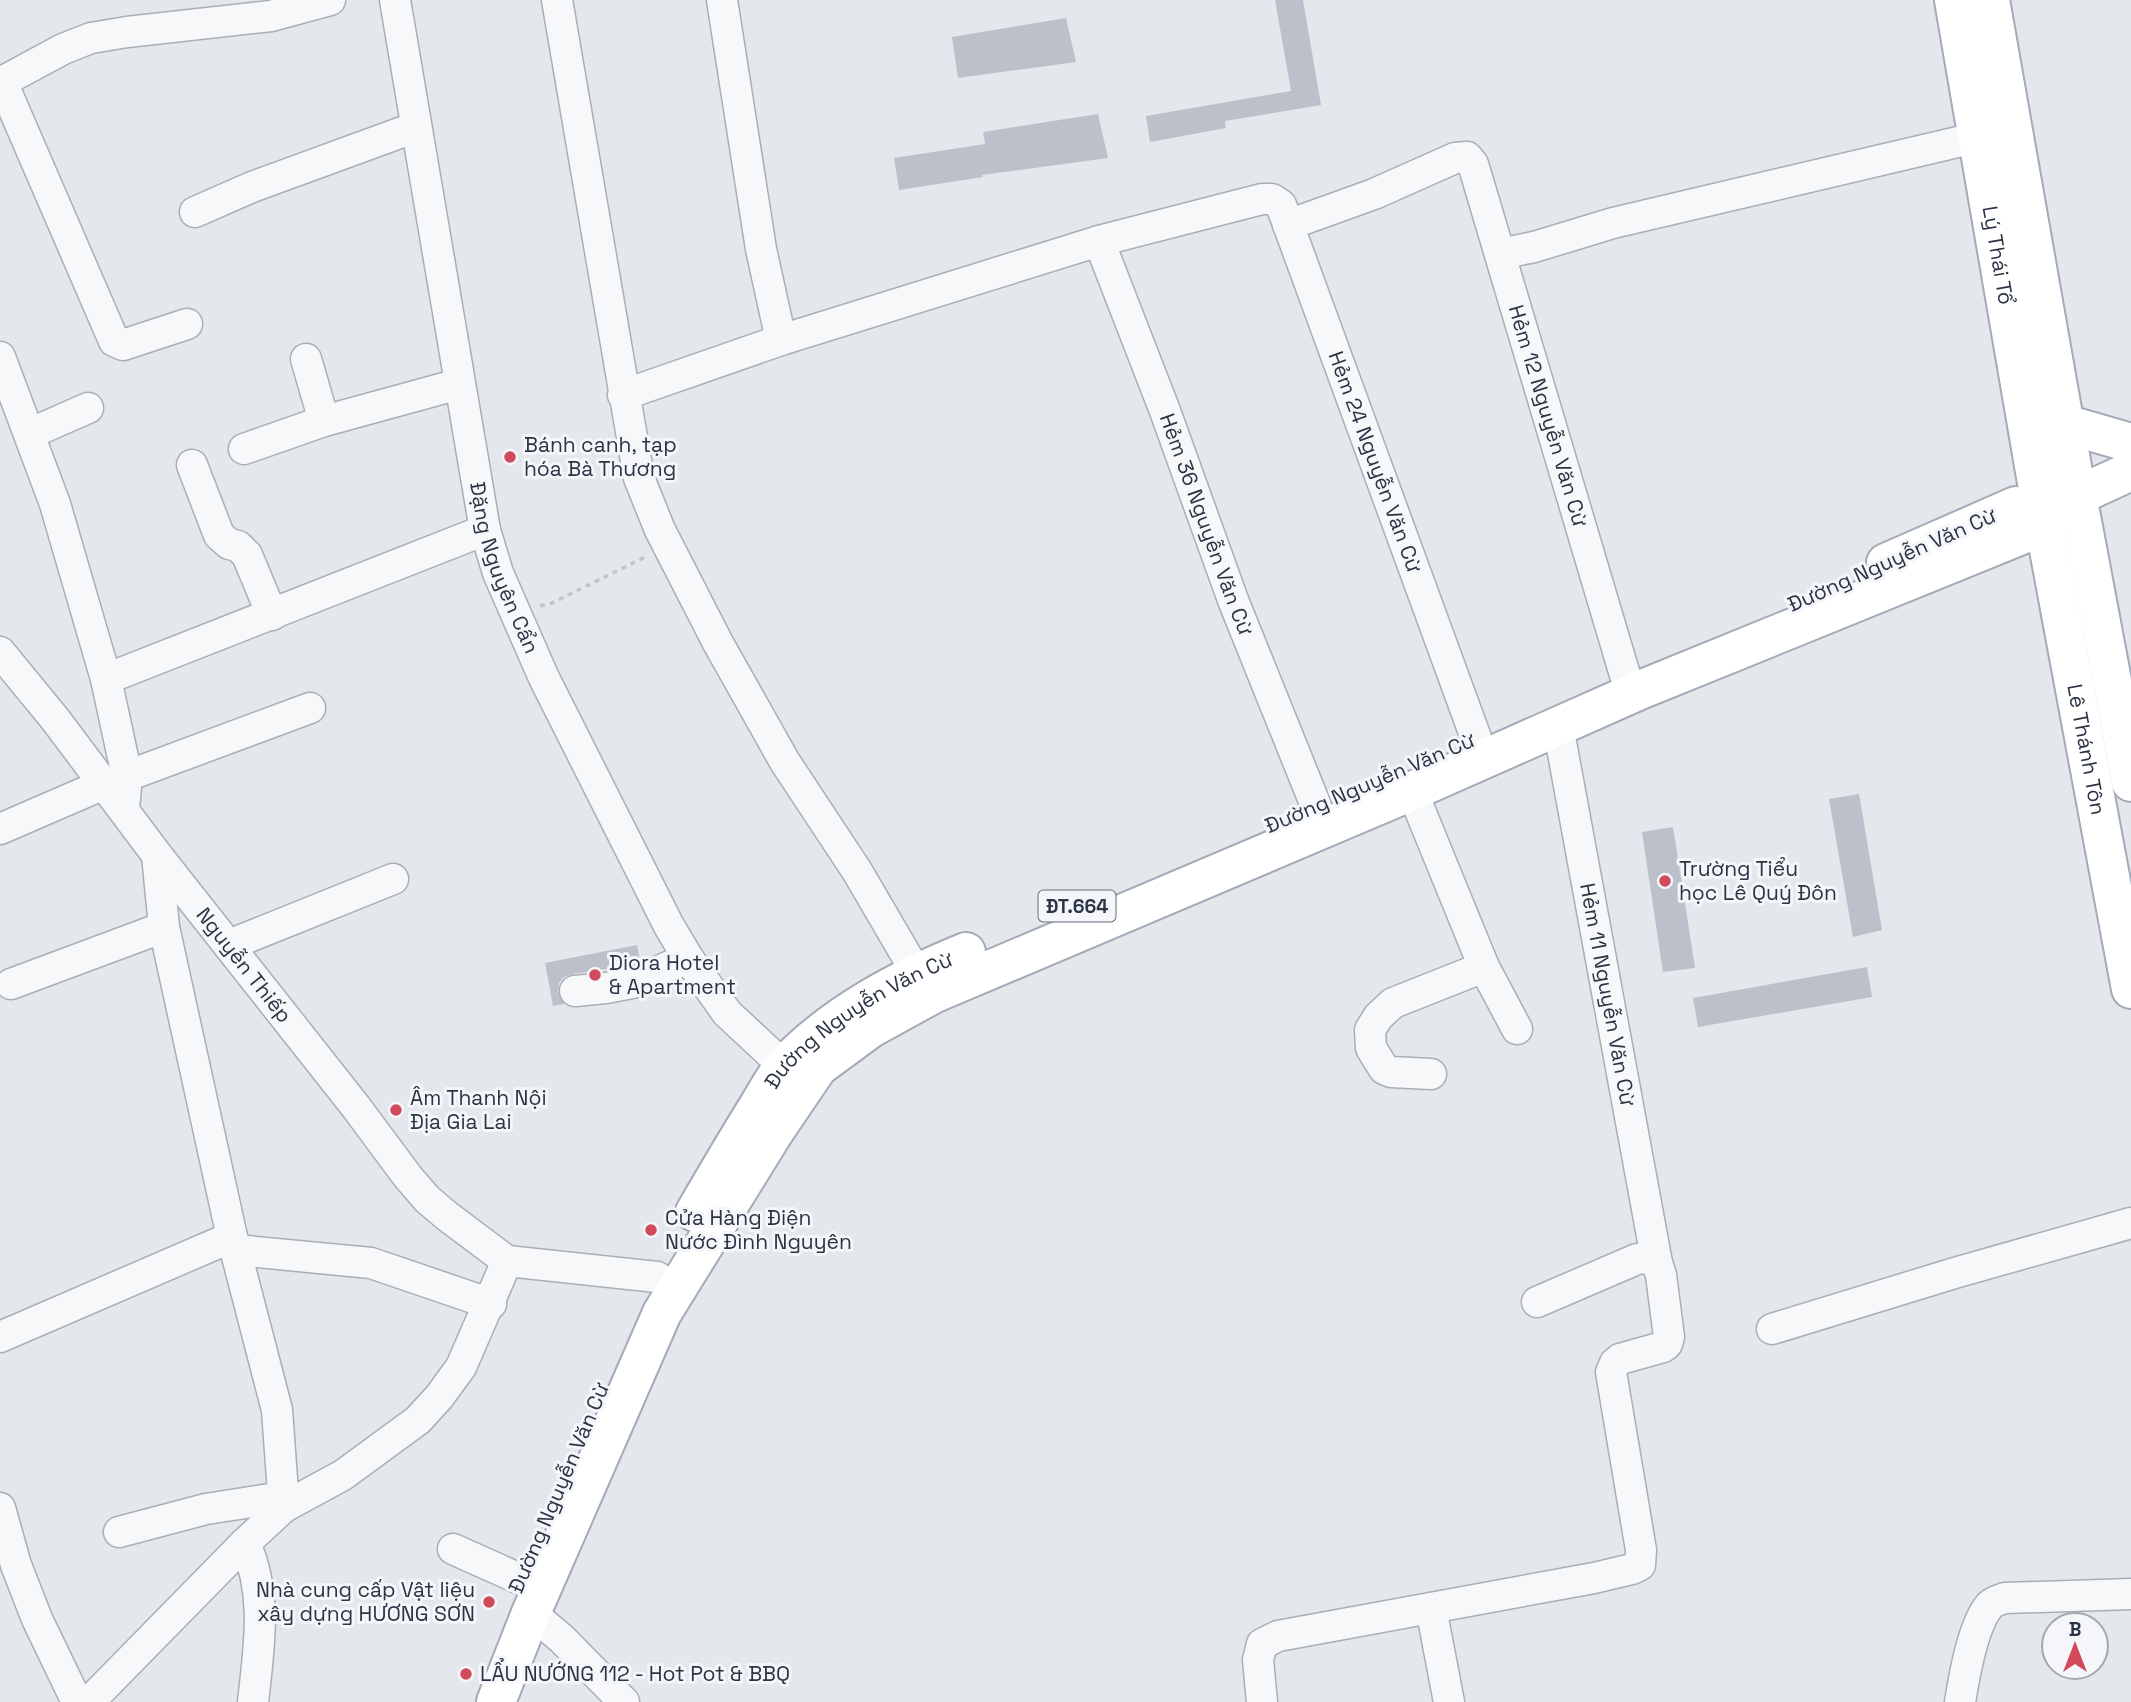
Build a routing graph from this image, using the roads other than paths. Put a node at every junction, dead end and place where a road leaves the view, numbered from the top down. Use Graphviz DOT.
graph roads {
  1 [pos="330,0"];
  2 [pos="395,0"];
  3 [pos="557,0"];
  4 [pos="722,0"];
  5 [pos="1954,0"];
  6 [pos="1990,0"];
  7 [pos="1,82"];
  8 [pos="416,127"];
  9 [pos="1979,137"];
  10 [pos="195,212"];
  11 [pos="1288,225"];
  12 [pos="1099,241"];
  13 [pos="1500,254"];
  14 [pos="187,324"];
  15 [pos="781,340"];
  16 [pos="0,357"];
  17 [pos="306,359"];
  18 [pos="459,384"];
  19 [pos="623,395"];
  20 [pos="88,408"];
  21 [pos="324,421"];
  22 [pos="2065,424"];
  23 [pos="29,434"];
  24 [pos="2131,443"];
  25 [pos="244,449"];
  26 [pos="192,465"];
  27 [pos="2131,471"];
  28 [pos="2077,495"];
  29 [pos="2042,512"];
  30 [pos="485,530"];
  31 [pos="272,615"];
  32 [pos="1,655"];
  33 [pos="1625,675"];
  34 [pos="2122,678"];
  35 [pos="106,679"];
  36 [pos="310,708"];
  37 [pos="1554,717"];
  38 [pos="1476,738"];
  39 [pos="115,780"];
  40 [pos="2131,782"];
  41 [pos="1412,791"];
  42 [pos="1317,806"];
  43 [pos="0,829"];
  44 [pos="157,855"];
  45 [pos="393,879"];
  46 [pos="1059,927"];
  47 [pos="164,928"];
  48 [pos="229,945"];
  49 [pos="688,958"];
  50 [pos="1484,967"];
  51 [pos="916,972"];
  52 [pos="11,984"];
  53 [pos="2131,989"];
  54 [pos="575,990"];
  55 [pos="1517,1029"];
  56 [pos="784,1066"];
  57 [pos="1431,1074"];
  58 [pos="2131,1223"];
  59 [pos="234,1243"];
  60 [pos="507,1261"];
  61 [pos="1657,1263"];
  62 [pos="657,1277"];
  63 [pos="1537,1302"];
  64 [pos="491,1304"];
  65 [pos="1772,1329"];
  66 [pos="1,1332"];
  67 [pos="284,1502"];
  68 [pos="0,1508"];
  69 [pos="119,1532"];
  70 [pos="245,1543"];
  71 [pos="453,1549"];
  72 [pos="8,1568"];
  73 [pos="2131,1594"];
  74 [pos="520,1598"];
  75 [pos="1431,1608"];
  76 [pos="77,1702"];
  77 [pos="89,1702"];
  78 [pos="253,1702"];
  79 [pos="469,1702"];
  80 [pos="496,1702"];
  81 [pos="624,1702"];
  82 [pos="1262,1702"];
  83 [pos="1449,1702"];
  84 [pos="1960,1702"];
  1 -- 7 [label="street"];
  2 -- 8 [label="street, Đặng Nguyên Cẩn"];
  3 -- 19 [label="street"];
  4 -- 15 [label="street"];
  5 -- 9 [label="main road, Lý Thái Tổ"];
  6 -- 22 [label="main road, Lý Thái Tổ"];
  7 -- 14 [label="street"];
  8 -- 10 [label="street"];
  8 -- 18 [label="street, Đặng Nguyên Cẩn"];
  9 -- 13 [label="street"];
  9 -- 29 [label="main road, Lý Thái Tổ"];
  11 -- 12 [label="street, Hẻm 24 Nguyễn Văn Cừ"];
  11 -- 13 [label="street, Hẻm 12 Nguyễn Văn Cừ"];
  11 -- 38 [label="street, Hẻm 24 Nguyễn Văn Cừ"];
  12 -- 15 [label="street"];
  12 -- 42 [label="street, Hẻm 36 Nguyễn Văn Cừ"];
  13 -- 33 [label="street, Hẻm 12 Nguyễn Văn Cừ"];
  15 -- 19 [label="street"];
  16 -- 23 [label="street"];
  17 -- 21 [label="street"];
  18 -- 21 [label="street"];
  18 -- 30 [label="street, Đặng Nguyên Cẩn"];
  19 -- 51 [label="street"];
  20 -- 23 [label="street"];
  21 -- 25 [label="street"];
  22 -- 24 [label="main road"];
  22 -- 28 [label="main road, Lý Thái Tổ"];
  23 -- 35 [label="street"];
  26 -- 31 [label="street"];
  27 -- 28 [label="main road, ĐT.664"];
  28 -- 29 [label="main road, ĐT.664"];
  28 -- 34 [label="main road, Lý Thái Tổ"];
  29 -- 33 [label="main road, Đường Nguyễn Văn Cừ / ĐT.664"];
  29 -- 37 [label="main road, Đường Nguyễn Văn Cừ / ĐT.664"];
  29 -- 53 [label="main road, Lê Thánh Tôn"];
  30 -- 31 [label="street"];
  30 -- 49 [label="street, Đặng Nguyên Cẩn"];
  31 -- 35 [label="street"];
  32 -- 39 [label="street, Nguyễn Thiếp"];
  33 -- 37 [label="main road, Đường Nguyễn Văn Cừ / ĐT.664"];
  34 -- 40 [label="main road, Lý Thái Tổ"];
  35 -- 39 [label="street"];
  36 -- 39 [label="street"];
  37 -- 38 [label="main road, Đường Nguyễn Văn Cừ / ĐT.664"];
  37 -- 41 [label="main road, Đường Nguyễn Văn Cừ / ĐT.664"];
  37 -- 61 [label="street, Hẻm 11 Nguyễn Văn Cừ"];
  38 -- 42 [label="main road, Đường Nguyễn Văn Cừ / ĐT.664"];
  39 -- 43 [label="street"];
  39 -- 44 [label="street, Nguyễn Thiếp"];
  41 -- 46 [label="main road, Đường Nguyễn Văn Cừ / ĐT.664"];
  41 -- 50 [label="street"];
  42 -- 46 [label="main road, Đường Nguyễn Văn Cừ / ĐT.664"];
  44 -- 47 [label="street"];
  44 -- 48 [label="street, Nguyễn Thiếp"];
  45 -- 48 [label="street"];
  46 -- 51 [label="main road, Đường Nguyễn Văn Cừ / ĐT.664"];
  46 -- 74 [label="main road, Đường Nguyễn Văn Cừ / ĐT.664"];
  47 -- 52 [label="street"];
  47 -- 59 [label="street"];
  48 -- 60 [label="street, Nguyễn Thiếp"];
  49 -- 54 [label="street"];
  49 -- 56 [label="street, Đặng Nguyên Cẩn"];
  50 -- 55 [label="street"];
  50 -- 57 [label="street"];
  51 -- 56 [label="main road, Đường Nguyễn Văn Cừ / ĐT.664"];
  56 -- 62 [label="main road, Đường Nguyễn Văn Cừ / ĐT.664"];
  58 -- 65 [label="street"];
  59 -- 64 [label="street"];
  59 -- 66 [label="street"];
  59 -- 67 [label="street"];
  60 -- 62 [label="street"];
  60 -- 64 [label="street"];
  61 -- 63 [label="street"];
  61 -- 75 [label="street, Hẻm 11 Nguyễn Văn Cừ"];
  62 -- 74 [label="main road, Đường Nguyễn Văn Cừ / ĐT.664"];
  64 -- 67 [label="street"];
  67 -- 69 [label="street"];
  67 -- 70 [label="street"];
  68 -- 72 [label="street"];
  70 -- 77 [label="street"];
  70 -- 78 [label="street"];
  71 -- 74 [label="street"];
  72 -- 76 [label="street"];
  73 -- 84 [label="street"];
  74 -- 79 [label="main road, Đường Nguyễn Văn Cừ / ĐT.664"];
  74 -- 80 [label="main road, Đường Nguyễn Văn Cừ / ĐT.664"];
  74 -- 81 [label="street"];
  75 -- 82 [label="street"];
  75 -- 83 [label="street"];
}
